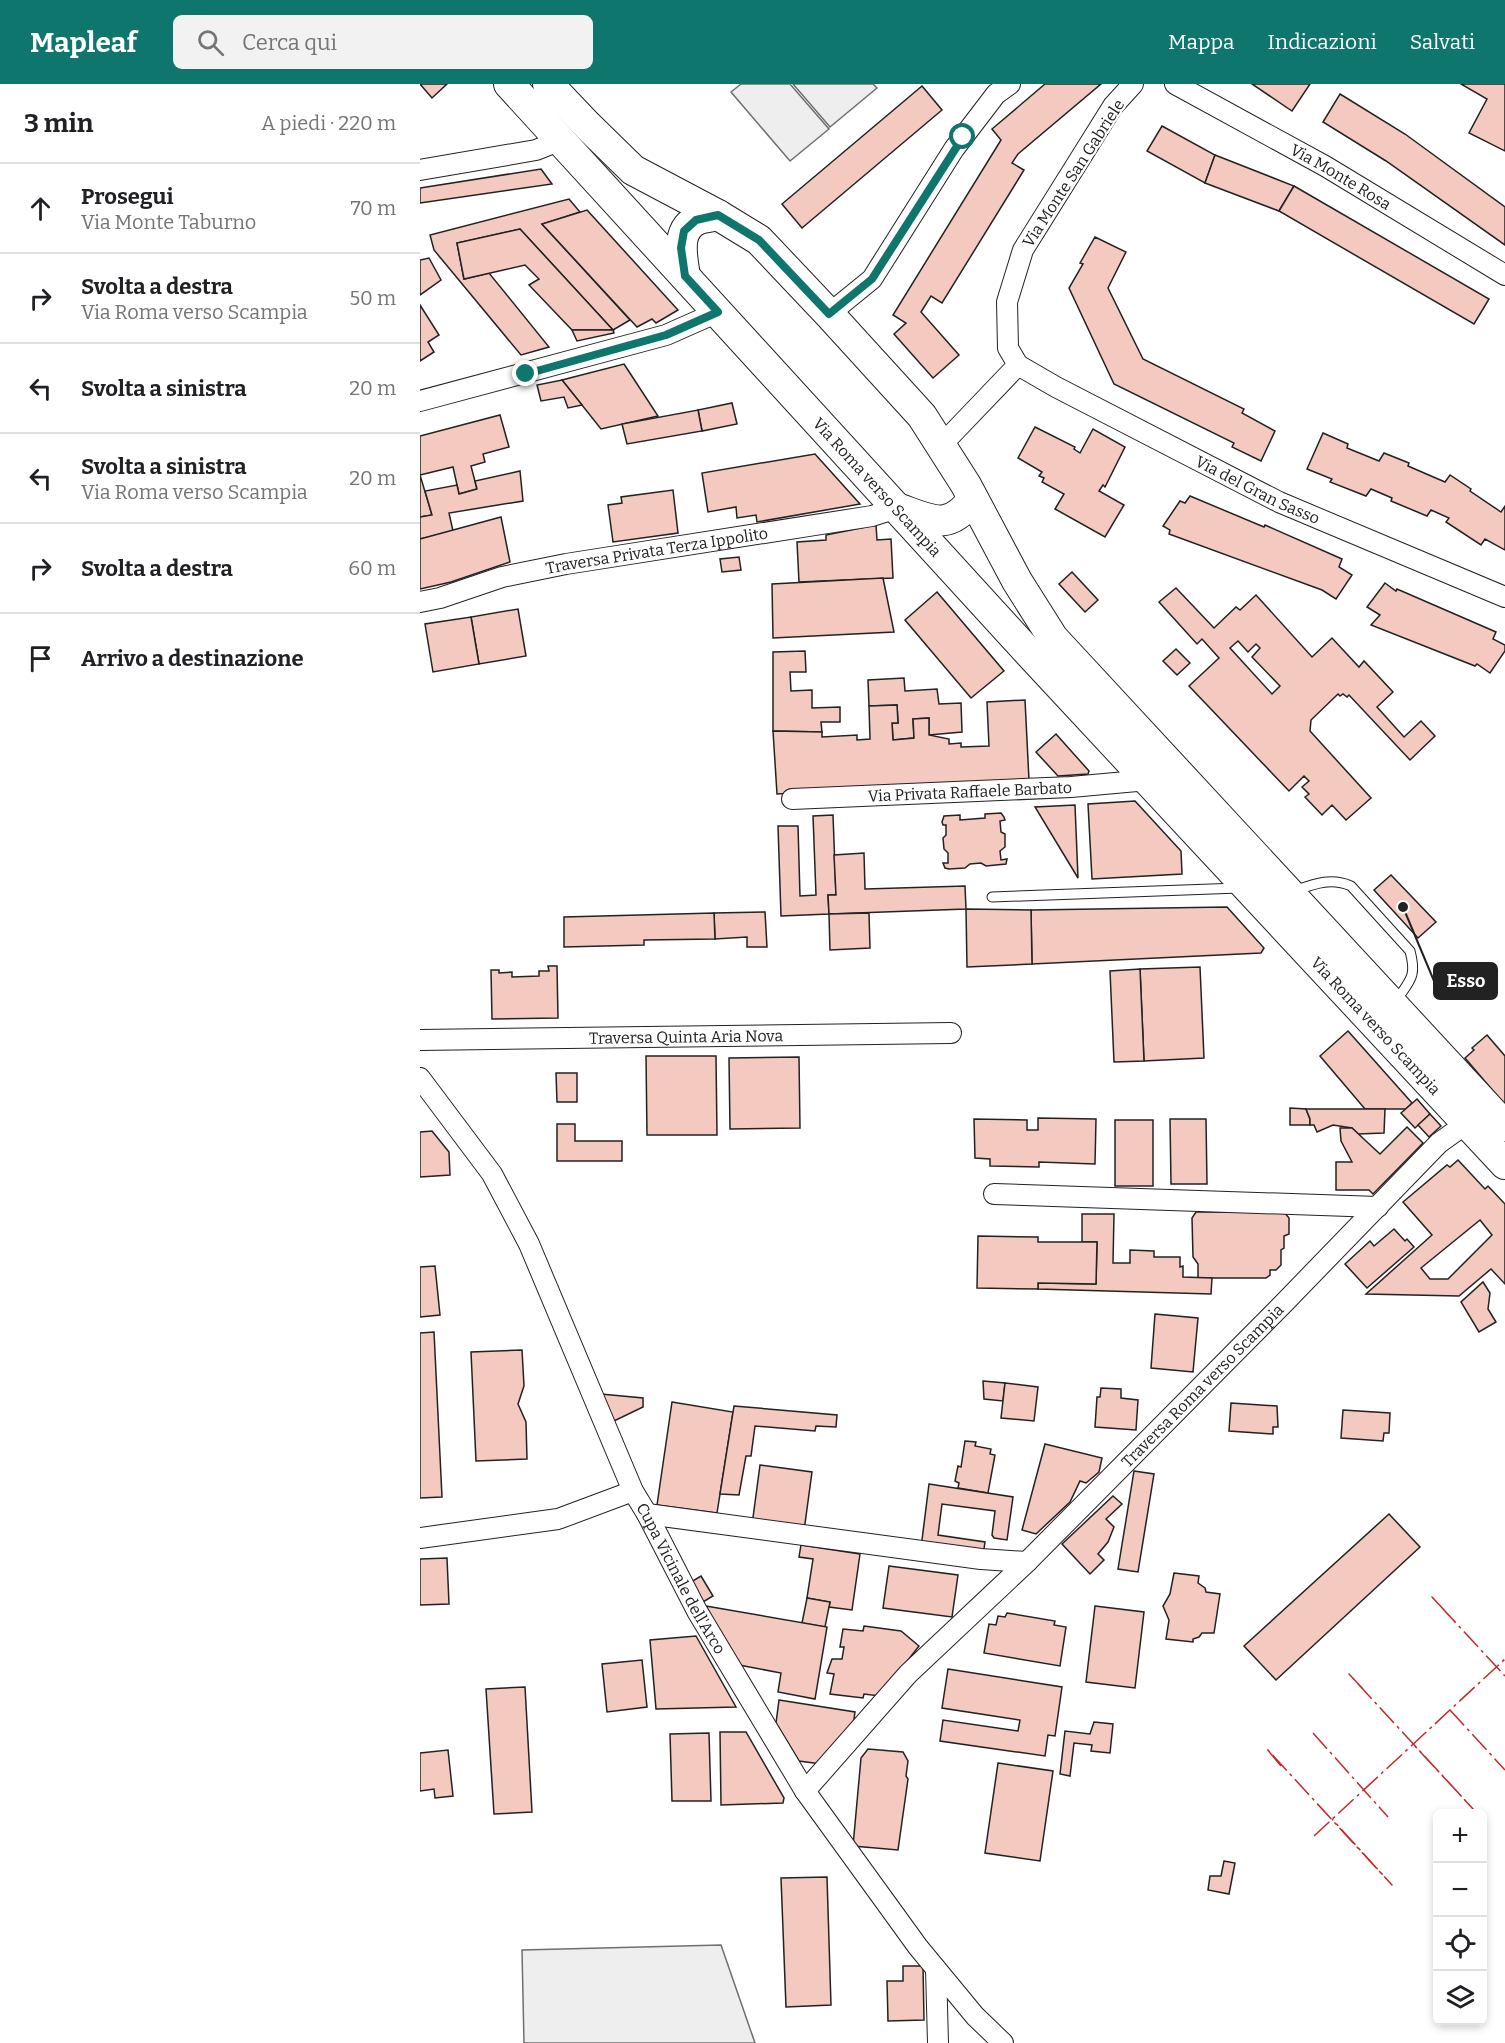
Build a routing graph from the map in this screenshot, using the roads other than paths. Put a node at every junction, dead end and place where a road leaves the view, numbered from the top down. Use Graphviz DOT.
graph roads {
  1 [pos="509,84"];
  2 [pos="548,84"];
  3 [pos="1133,84"];
  4 [pos="1175,84"];
  5 [pos="998,87"];
  6 [pos="561,140"];
  7 [pos="420,170"];
  8 [pos="718,215"];
  9 [pos="1505,274"];
  10 [pos="685,276"];
  11 [pos="718,312"];
  12 [pos="829,314"];
  13 [pos="1018,365"];
  14 [pos="420,400"];
  15 [pos="939,443"];
  16 [pos="973,499"];
  17 [pos="897,508"];
  18 [pos="1505,597"];
  19 [pos="420,602"];
  20 [pos="1148,780"];
  21 [pos="792,799"];
  22 [pos="1267,885"];
  23 [pos="992,897"];
  24 [pos="1393,1005"];
  25 [pos="951,1033"];
  26 [pos="420,1040"];
  27 [pos="420,1078"];
  28 [pos="1467,1123"];
  29 [pos="1505,1126"];
  30 [pos="1505,1164"];
  31 [pos="994,1194"];
  32 [pos="1378,1207"];
  33 [pos="633,1491"];
  34 [pos="648,1514"];
  35 [pos="420,1538"];
  36 [pos="1027,1562"];
  37 [pos="806,1791"];
  38 [pos="936,1969"];
  39 [pos="938,2043"];
  40 [pos="1003,2043"];
  1 -- 6 [label="main road, Via Roma verso Scampia"];
  2 -- 8 [label="main road, Via Roma verso Scampia"];
  3 -- 13 [label="street, Via Monte San Gabriele"];
  4 -- 9 [label="street, Via Monte Rosa"];
  5 -- 12 [label="street"];
  6 -- 7 [label="street"];
  6 -- 10 [label="main road, Via Roma verso Scampia"];
  8 -- 10 [label="main road"];
  8 -- 12 [label="main road, Via Roma verso Scampia"];
  10 -- 11 [label="main road, Via Roma verso Scampia"];
  11 -- 14 [label="street"];
  11 -- 17 [label="main road, Via Roma verso Scampia"];
  12 -- 15 [label="main road, Via Roma verso Scampia"];
  13 -- 15 [label="street"];
  13 -- 18 [label="street, Via del Gran Sasso"];
  15 -- 16 [label="main road, Via Roma verso Scampia"];
  16 -- 17 [label="main road"];
  16 -- 22 [label="main road, Via Roma verso Scampia"];
  17 -- 19 [label="street, Traversa Privata Terza Ippolito"];
  17 -- 20 [label="main road, Via Roma verso Scampia"];
  20 -- 21 [label="street, Via Privata Raffaele Barbato"];
  20 -- 22 [label="main road, Via Roma verso Scampia"];
  22 -- 23 [label="lane"];
  22 -- 24 [label="main road, Via Roma verso Scampia"];
  22 -- 24 [label="lane"];
  22 -- 28 [label="main road, Via Roma verso Scampia"];
  24 -- 29 [label="main road, Via Roma verso Scampia"];
  25 -- 26 [label="street, Traversa Quinta Aria Nova"];
  27 -- 33 [label="street, Cupa Vicinale dell'Arco"];
  28 -- 30 [label="main road, Via Roma verso Scampia"];
  28 -- 32 [label="street, Traversa Roma verso Scampia"];
  31 -- 32 [label="street"];
  32 -- 36 [label="street, Traversa Roma verso Scampia"];
  33 -- 34 [label="street, Cupa Vicinale dell'Arco"];
  33 -- 35 [label="street"];
  34 -- 36 [label="street"];
  34 -- 37 [label="street, Cupa Vicinale dell'Arco"];
  36 -- 37 [label="street, Traversa Roma verso Scampia"];
  37 -- 38 [label="street, Cupa Vicinale dell'Arco"];
  38 -- 39 [label="street"];
  38 -- 40 [label="street, Cupa Vicinale dell'Arco"];
}
